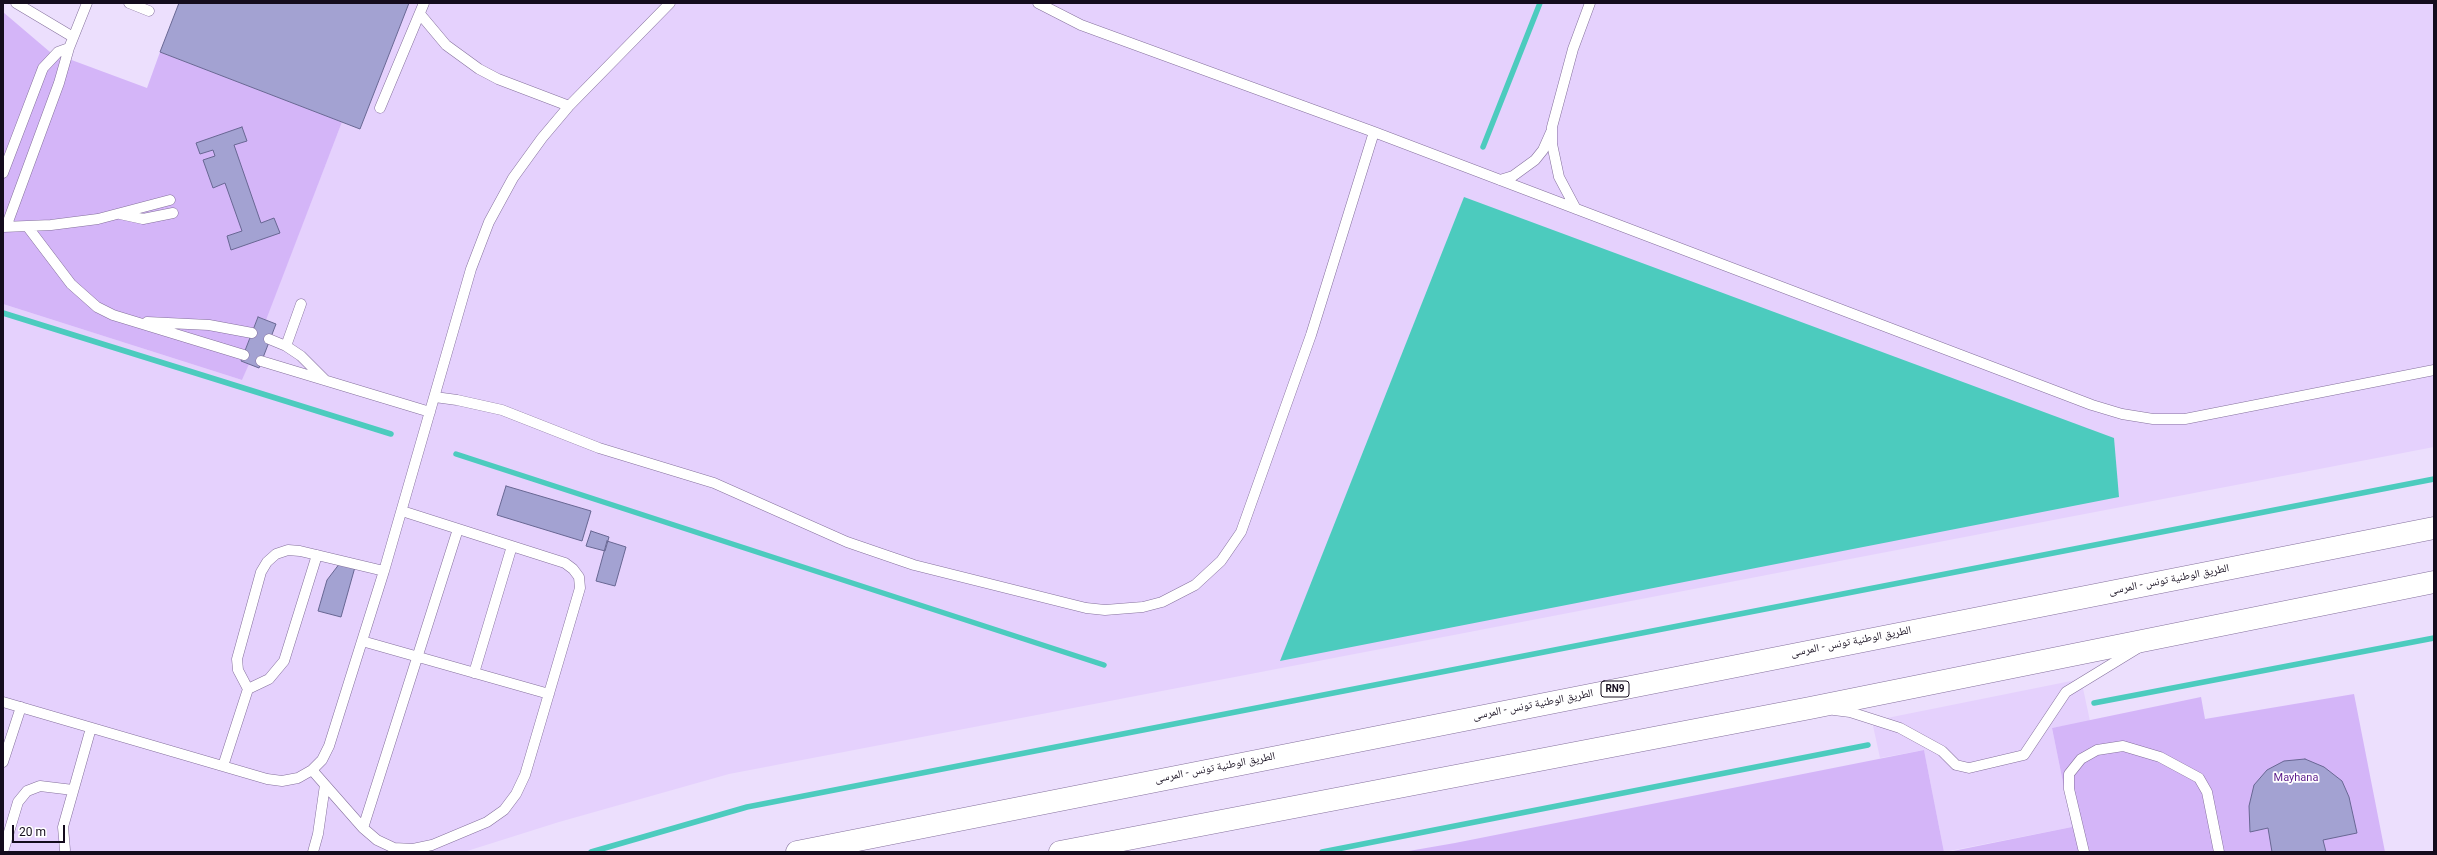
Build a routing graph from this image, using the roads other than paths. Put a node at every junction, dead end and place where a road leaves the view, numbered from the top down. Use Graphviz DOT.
graph roads {
  1 [pos="16,3"];
  2 [pos="87,3"];
  3 [pos="129,3"];
  4 [pos="424,3"];
  5 [pos="670,3"];
  6 [pos="1038,3"];
  7 [pos="1590,3"];
  8 [pos="149,11"];
  9 [pos="420,14"];
  10 [pos="73,37"];
  11 [pos="69,48"];
  12 [pos="569,106"];
  13 [pos="380,108"];
  14 [pos="1552,127"];
  15 [pos="1374,132"];
  16 [pos="3,173"];
  17 [pos="1500,180"];
  18 [pos="170,200"];
  19 [pos="1576,209"];
  20 [pos="173,213"];
  21 [pos="120,214"];
  22 [pos="28,226"];
  23 [pos="5,227"];
  24 [pos="301,304"];
  25 [pos="130,320"];
  26 [pos="252,333"];
  27 [pos="270,339"];
  28 [pos="286,346"];
  29 [pos="244,355"];
  30 [pos="261,361"];
  31 [pos="2434,370"];
  32 [pos="325,380"];
  33 [pos="435,397"];
  34 [pos="430,412"];
  35 [pos="402,511"];
  36 [pos="2434,528"];
  37 [pos="458,529"];
  38 [pos="512,546"];
  39 [pos="317,555"];
  40 [pos="384,572"];
  41 [pos="2434,582"];
  42 [pos="2155,637"];
  43 [pos="362,641"];
  44 [pos="417,657"];
  45 [pos="474,673"];
  46 [pos="248,689"];
  47 [pos="549,694"];
  48 [pos="3,702"];
  49 [pos="22,707"];
  50 [pos="1810,708"];
  51 [pos="91,728"];
  52 [pos="3,762"];
  53 [pos="223,766"];
  54 [pos="312,770"];
  55 [pos="324,785"];
  56 [pos="73,790"];
  57 [pos="363,828"];
  58 [pos="65,850"];
  59 [pos="3,852"];
  60 [pos="313,852"];
  61 [pos="797,852"];
  62 [pos="1060,852"];
  63 [pos="2084,852"];
  64 [pos="2219,852"];
  1 -- 10 [label="lane"];
  2 -- 10 [label="lane"];
  3 -- 8 [label="lane"];
  4 -- 9 [label="lane"];
  5 -- 12 [label="lane"];
  6 -- 15 [label="lane"];
  7 -- 14 [label="lane"];
  9 -- 12 [label="lane"];
  9 -- 13 [label="lane"];
  10 -- 11 [label="lane"];
  11 -- 16 [label="lane"];
  11 -- 23 [label="lane"];
  12 -- 33 [label="lane"];
  14 -- 17 [label="lane"];
  14 -- 19 [label="lane"];
  15 -- 17 [label="lane"];
  15 -- 33 [label="lane"];
  17 -- 19 [label="lane"];
  18 -- 21 [label="lane"];
  19 -- 31 [label="lane"];
  20 -- 21 [label="lane"];
  21 -- 22 [label="lane"];
  22 -- 23 [label="lane"];
  22 -- 25 [label="lane"];
  24 -- 28 [label="lane"];
  25 -- 26 [label="lane"];
  25 -- 29 [label="lane"];
  27 -- 28 [label="lane"];
  28 -- 32 [label="lane"];
  30 -- 32 [label="lane"];
  32 -- 34 [label="lane"];
  33 -- 34 [label="lane"];
  34 -- 35 [label="lane"];
  35 -- 37 [label="lane"];
  35 -- 40 [label="lane"];
  36 -- 61 [label="highway, الطريق الوطنية تونس - المرسى / RN9"];
  37 -- 38 [label="lane"];
  37 -- 44 [label="lane"];
  38 -- 45 [label="lane"];
  38 -- 47 [label="lane"];
  39 -- 40 [label="lane"];
  39 -- 46 [label="lane"];
  39 -- 46 [label="lane"];
  40 -- 43 [label="lane"];
  41 -- 42 [label="highway"];
  42 -- 50 [label="highway"];
  42 -- 50 [label="lane"];
  43 -- 44 [label="lane"];
  43 -- 54 [label="lane"];
  44 -- 45 [label="lane"];
  44 -- 57 [label="lane"];
  45 -- 47 [label="lane"];
  46 -- 53 [label="lane"];
  47 -- 57 [label="lane"];
  48 -- 49 [label="lane"];
  49 -- 51 [label="lane"];
  49 -- 52 [label="lane"];
  50 -- 62 [label="highway"];
  51 -- 53 [label="lane"];
  51 -- 56 [label="lane"];
  53 -- 54 [label="lane"];
  54 -- 55 [label="lane"];
  55 -- 57 [label="lane"];
  55 -- 60 [label="lane"];
  56 -- 58 [label="lane"];
  56 -- 59 [label="lane"];
  63 -- 64 [label="lane"];
}
